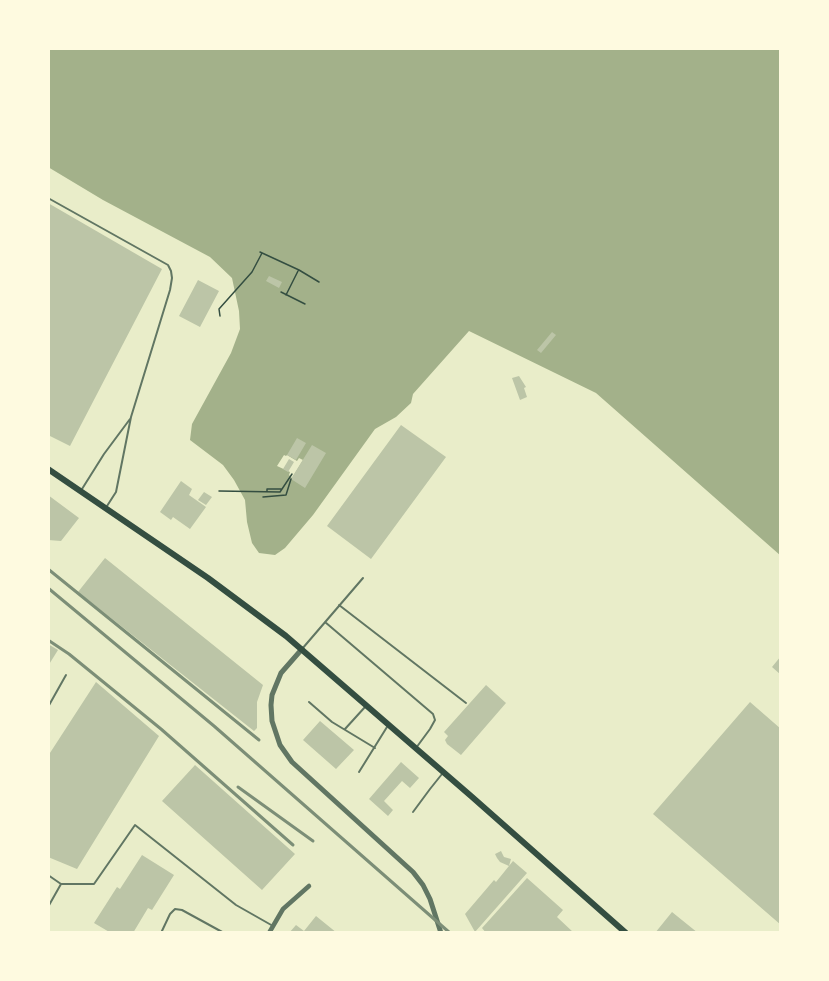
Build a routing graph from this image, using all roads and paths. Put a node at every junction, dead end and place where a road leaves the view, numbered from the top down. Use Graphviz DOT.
graph roads {
  1 [pos="48,198"];
  2 [pos="299,270"];
  3 [pos="319,282"];
  4 [pos="281,292"];
  5 [pos="286,295"];
  6 [pos="305,304"];
  7 [pos="220,316"];
  8 [pos="131,417"];
  9 [pos="48,469"];
  10 [pos="292,474"];
  11 [pos="291,479"];
  12 [pos="219,491"];
  13 [pos="81,492"];
  14 [pos="262,497"];
  15 [pos="105,508"];
  16 [pos="363,578"];
  17 [pos="339,605"];
  18 [pos="325,622"];
  19 [pos="302,649"];
  20 [pos="66,675"];
  21 [pos="309,702"];
  22 [pos="466,703"];
  23 [pos="367,705"];
  24 [pos="48,707"];
  25 [pos="389,724"];
  26 [pos="345,729"];
  27 [pos="375,748"];
  28 [pos="416,748"];
  29 [pos="359,772"];
  30 [pos="444,772"];
  31 [pos="413,813"];
  32 [pos="48,875"];
  33 [pos="61,884"];
  34 [pos="309,886"];
  35 [pos="48,907"];
  36 [pos="273,926"];
  37 [pos="161,933"];
  38 [pos="224,933"];
  39 [pos="269,933"];
  40 [pos="441,933"];
  41 [pos="626,933"];
  1 -- 8 [label="lane"];
  2 -- 3 [label="path"];
  2 -- 5 [label="path"];
  2 -- 7 [label="path"];
  4 -- 5 [label="path"];
  5 -- 6 [label="path"];
  8 -- 13 [label="lane"];
  8 -- 15 [label="lane"];
  9 -- 13 [label="main road"];
  10 -- 12 [label="path"];
  11 -- 14 [label="path"];
  13 -- 15 [label="main road"];
  15 -- 19 [label="main road"];
  16 -- 17 [label="lane"];
  17 -- 18 [label="lane"];
  17 -- 22 [label="lane"];
  18 -- 19 [label="lane"];
  18 -- 28 [label="lane"];
  19 -- 23 [label="main road"];
  19 -- 40 [label="street"];
  20 -- 24 [label="lane"];
  21 -- 26 [label="lane"];
  23 -- 25 [label="main road"];
  23 -- 26 [label="lane"];
  25 -- 27 [label="lane"];
  25 -- 28 [label="main road"];
  26 -- 27 [label="lane"];
  27 -- 29 [label="lane"];
  28 -- 30 [label="main road"];
  30 -- 31 [label="lane"];
  30 -- 41 [label="main road"];
  32 -- 33 [label="lane"];
  33 -- 35 [label="lane"];
  33 -- 36 [label="lane"];
  34 -- 36 [label="street"];
  36 -- 39 [label="street"];
  37 -- 38 [label="lane"];
}
